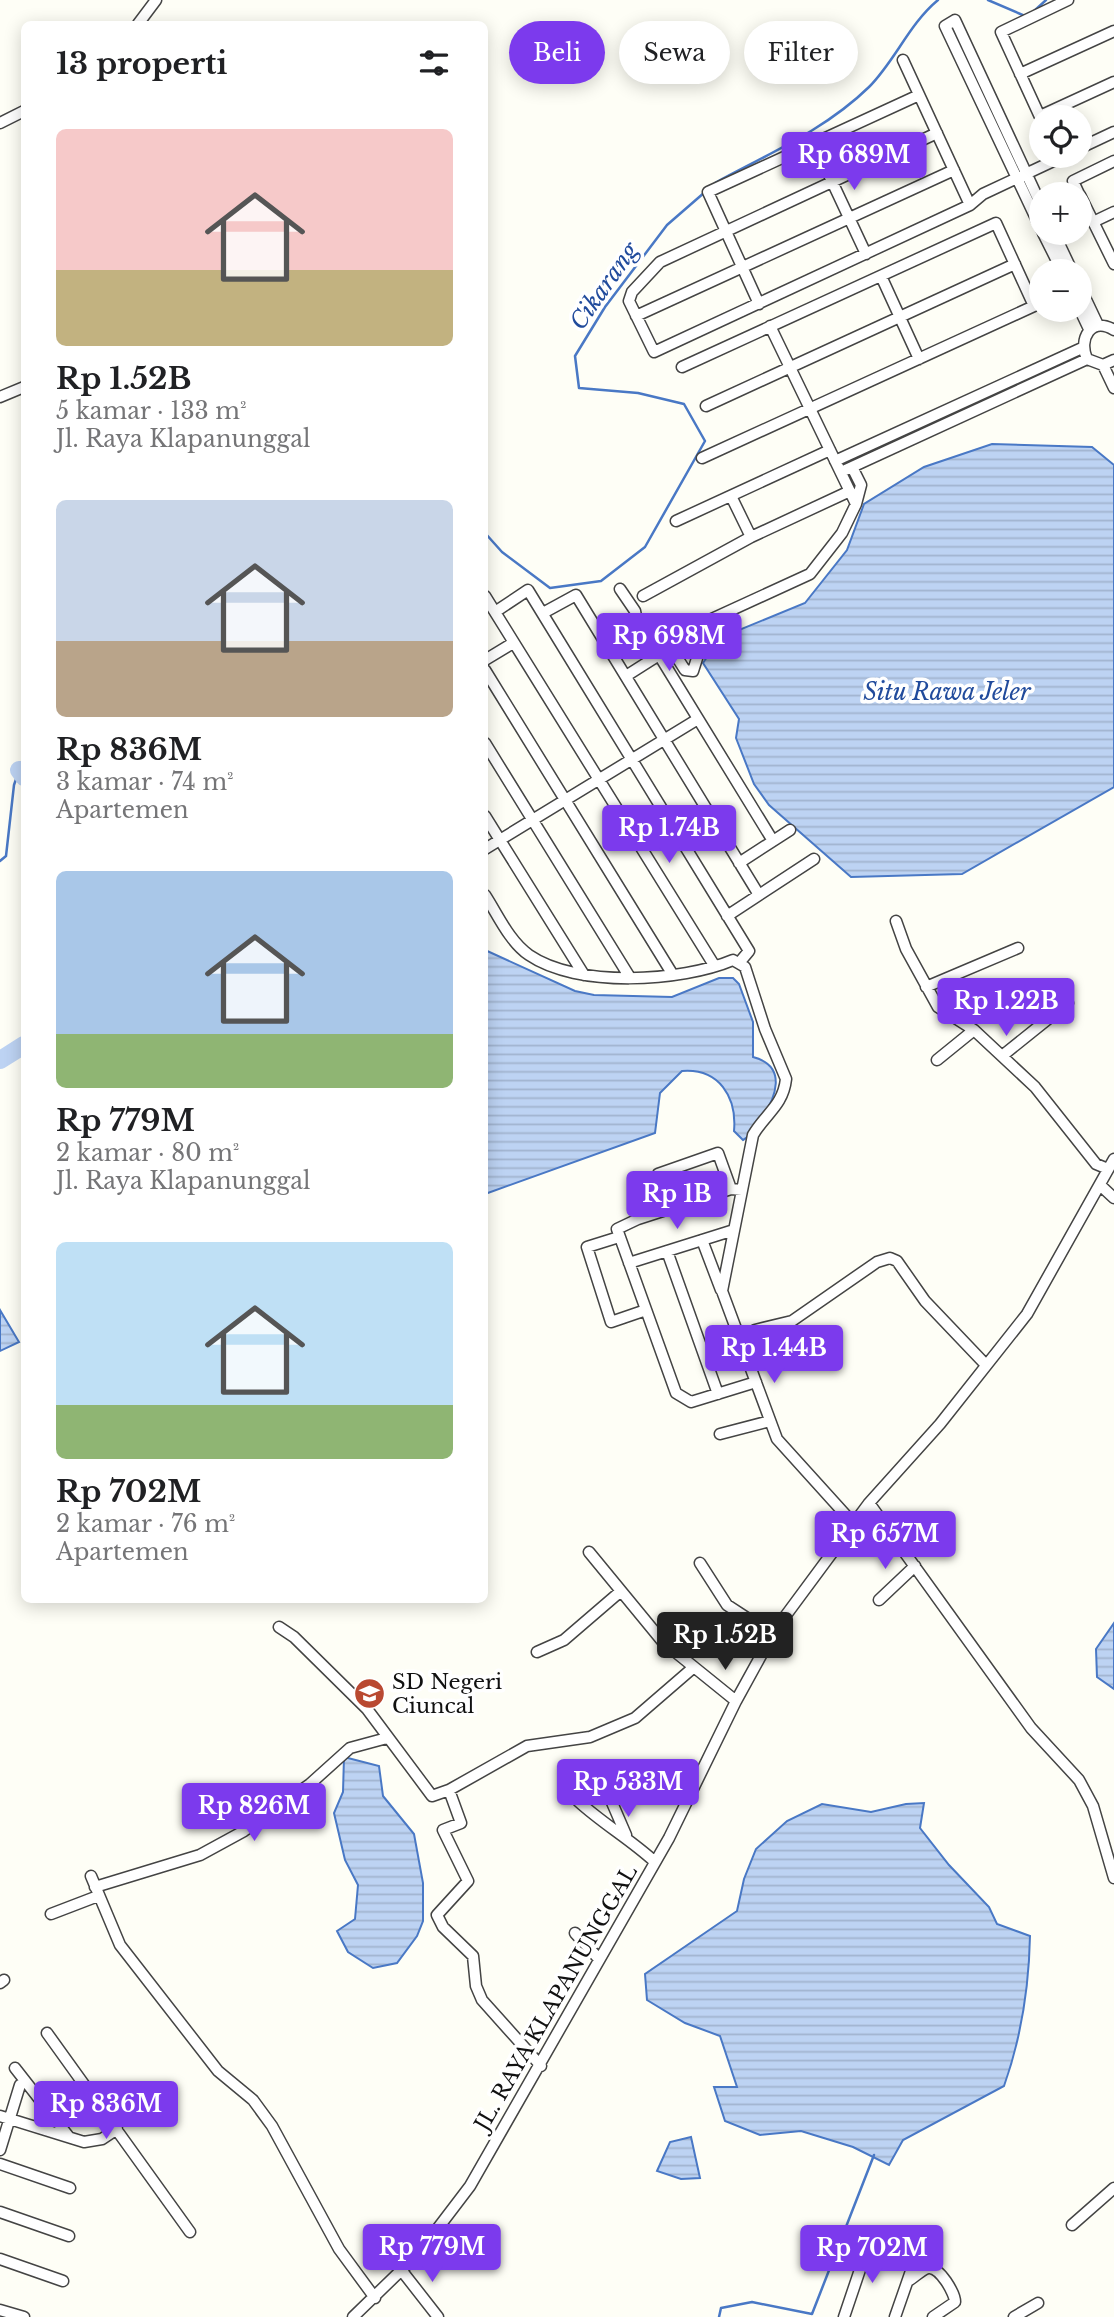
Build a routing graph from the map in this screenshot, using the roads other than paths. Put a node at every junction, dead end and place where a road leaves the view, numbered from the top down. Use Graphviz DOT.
graph roads {
  1 [pos="156,0"];
  2 [pos="1068,0"];
  3 [pos="140,21"];
  4 [pos="950,23"];
  5 [pos="1114,31"];
  6 [pos="903,60"];
  7 [pos="1020,74"];
  8 [pos="1114,82"];
  9 [pos="919,95"];
  10 [pos="1035,105"];
  11 [pos="1067,105"];
  12 [pos="21,112"];
  13 [pos="0,123"];
  14 [pos="1114,132"];
  15 [pos="937,133"];
  16 [pos="1092,142"];
  17 [pos="814,143"];
  18 [pos="1114,161"];
  19 [pos="1038,168"];
  20 [pos="954,170"];
  21 [pos="1022,176"];
  22 [pos="832,182"];
  23 [pos="1073,182"];
  24 [pos="1029,187"];
  25 [pos="1029,195"];
  26 [pos="970,205"];
  27 [pos="1114,212"];
  28 [pos="849,218"];
  29 [pos="1093,222"];
  30 [pos="726,231"];
  31 [pos="866,254"];
  32 [pos="1015,264"];
  33 [pos="1114,264"];
  34 [pos="742,267"];
  35 [pos="881,276"];
  36 [pos="759,304"];
  37 [pos="636,316"];
  38 [pos="900,317"];
  39 [pos="1089,322"];
  40 [pos="1091,322"];
  41 [pos="771,326"];
  42 [pos="1093,327"];
  43 [pos="1114,330"];
  44 [pos="1082,348"];
  45 [pos="919,359"];
  46 [pos="1087,359"];
  47 [pos="1109,363"];
  48 [pos="682,367"];
  49 [pos="790,367"];
  50 [pos="21,388"];
  51 [pos="1114,388"];
  52 [pos="0,397"];
  53 [pos="961,403"];
  54 [pos="706,405"];
  55 [pos="810,408"];
  56 [pos="967,415"];
  57 [pos="866,447"];
  58 [pos="833,456"];
  59 [pos="702,458"];
  60 [pos="872,458"];
  61 [pos="852,467"];
  62 [pos="841,472"];
  63 [pos="850,491"];
  64 [pos="731,496"];
  65 [pos="856,504"];
  66 [pos="676,521"];
  67 [pos="751,537"];
  68 [pos="620,589"];
  69 [pos="643,596"];
  70 [pos="488,601"];
  71 [pos="495,612"];
  72 [pos="543,613"];
  73 [pos="709,620"];
  74 [pos="513,642"];
  75 [pos="606,644"];
  76 [pos="488,658"];
  77 [pos="488,675"];
  78 [pos="626,676"];
  79 [pos="698,719"];
  80 [pos="664,739"];
  81 [pos="488,748"];
  82 [pos="630,760"];
  83 [pos="597,780"];
  84 [pos="565,800"];
  85 [pos="532,820"];
  86 [pos="488,821"];
  87 [pos="790,830"];
  88 [pos="500,840"];
  89 [pos="773,841"];
  90 [pos="488,847"];
  91 [pos="814,859"];
  92 [pos="739,863"];
  93 [pos="759,895"];
  94 [pos="488,899"];
  95 [pos="727,916"];
  96 [pos="896,921"];
  97 [pos="1018,948"];
  98 [pos="739,963"];
  99 [pos="714,965"];
  100 [pos="584,975"];
  101 [pos="673,975"];
  102 [pos="629,976"];
  103 [pos="926,987"];
  104 [pos="1068,1003"];
  105 [pos="974,1030"];
  106 [pos="1002,1056"];
  107 [pos="937,1060"];
  108 [pos="1114,1159"];
  109 [pos="1108,1169"];
  110 [pos="658,1174"];
  111 [pos="1100,1185"];
  112 [pos="736,1190"];
  113 [pos="1114,1198"];
  114 [pos="734,1230"];
  115 [pos="619,1237"];
  116 [pos="702,1240"];
  117 [pos="667,1251"];
  118 [pos="629,1263"];
  119 [pos="722,1291"];
  120 [pos="646,1310"];
  121 [pos="740,1339"];
  122 [pos="986,1365"];
  123 [pos="756,1382"];
  124 [pos="718,1394"];
  125 [pos="770,1420"];
  126 [pos="720,1434"];
  127 [pos="869,1503"];
  128 [pos="853,1523"];
  129 [pos="589,1552"];
  130 [pos="700,1563"];
  131 [pos="915,1566"];
  132 [pos="621,1591"];
  133 [pos="879,1600"];
  134 [pos="279,1627"];
  135 [pos="775,1630"];
  136 [pos="537,1652"];
  137 [pos="694,1667"];
  138 [pos="736,1701"];
  139 [pos="387,1738"];
  140 [pos="604,1784"];
  141 [pos="449,1790"];
  142 [pos="579,1801"];
  143 [pos="626,1835"];
  144 [pos="655,1862"];
  145 [pos="1114,1878"];
  146 [pos="95,1886"];
  147 [pos="51,1914"];
  148 [pos="575,1933"];
  149 [pos="599,1959"];
  150 [pos="47,2033"];
  151 [pos="541,2066"];
  152 [pos="15,2068"];
  153 [pos="20,2085"];
  154 [pos="4,2118"];
  155 [pos="117,2129"];
  156 [pos="69,2137"];
  157 [pos="0,2150"];
  158 [pos="0,2164"];
  159 [pos="70,2188"];
  160 [pos="1114,2188"];
  161 [pos="0,2212"];
  162 [pos="1072,2225"];
  163 [pos="190,2232"];
  164 [pos="69,2236"];
  165 [pos="869,2243"];
  166 [pos="919,2248"];
  167 [pos="0,2259"];
  168 [pos="402,2271"];
  169 [pos="63,2281"];
  170 [pos="908,2281"];
  171 [pos="375,2298"];
  172 [pos="1038,2303"];
  173 [pos="0,2310"];
  174 [pos="24,2317"];
  175 [pos="353,2317"];
  176 [pos="438,2317"];
  177 [pos="844,2317"];
  178 [pos="895,2317"];
  179 [pos="933,2317"];
  180 [pos="1014,2317"];
  1 -- 3 [label="street"];
  2 -- 7 [label="street"];
  4 -- 21 [label="street"];
  5 -- 7 [label="street"];
  6 -- 9 [label="street"];
  7 -- 10 [label="street"];
  8 -- 11 [label="street"];
  9 -- 15 [label="street"];
  9 -- 17 [label="street"];
  12 -- 13 [label="street"];
  14 -- 16 [label="street"];
  15 -- 20 [label="street"];
  15 -- 22 [label="street"];
  17 -- 22 [label="street"];
  17 -- 30 [label="street"];
  18 -- 23 [label="street"];
  19 -- 21 [label="street"];
  20 -- 26 [label="street"];
  20 -- 28 [label="street"];
  21 -- 24 [label="street"];
  21 -- 25 [label="street"];
  21 -- 26 [label="street"];
  22 -- 28 [label="street"];
  22 -- 30 [label="street"];
  26 -- 31 [label="street"];
  27 -- 29 [label="street"];
  28 -- 31 [label="street"];
  28 -- 34 [label="street"];
  29 -- 33 [label="street"];
  30 -- 34 [label="street"];
  30 -- 37 [label="street"];
  31 -- 36 [label="street"];
  32 -- 35 [label="street"];
  32 -- 38 [label="street"];
  32 -- 45 [label="street"];
  34 -- 36 [label="street"];
  34 -- 37 [label="street"];
  35 -- 38 [label="street"];
  35 -- 41 [label="street"];
  36 -- 37 [label="street"];
  38 -- 45 [label="street"];
  38 -- 49 [label="street"];
  39 -- 42 [label="street"];
  40 -- 42 [label="street"];
  41 -- 48 [label="street"];
  41 -- 49 [label="street"];
  42 -- 43 [label="street"];
  42 -- 44 [label="street"];
  44 -- 46 [label="street"];
  44 -- 53 [label="street"];
  45 -- 55 [label="street"];
  46 -- 47 [label="street"];
  46 -- 56 [label="street"];
  47 -- 51 [label="street"];
  49 -- 54 [label="street"];
  49 -- 55 [label="street"];
  50 -- 52 [label="street"];
  53 -- 56 [label="street"];
  53 -- 57 [label="street"];
  55 -- 58 [label="street"];
  55 -- 59 [label="street"];
  56 -- 60 [label="street"];
  57 -- 58 [label="street"];
  57 -- 60 [label="street"];
  58 -- 62 [label="street"];
  58 -- 64 [label="street"];
  60 -- 61 [label="street"];
  61 -- 62 [label="street"];
  61 -- 65 [label="street"];
  62 -- 63 [label="street"];
  63 -- 65 [label="street"];
  63 -- 67 [label="street"];
  64 -- 66 [label="street"];
  64 -- 67 [label="street"];
  65 -- 73 [label="street"];
  67 -- 69 [label="street"];
  68 -- 75 [label="street"];
  70 -- 71 [label="street"];
  71 -- 72 [label="street"];
  71 -- 74 [label="street"];
  72 -- 75 [label="street"];
  72 -- 82 [label="street"];
  73 -- 73 [label="street"];
  74 -- 76 [label="street"];
  74 -- 83 [label="street"];
  75 -- 78 [label="street"];
  77 -- 84 [label="street"];
  78 -- 79 [label="street"];
  78 -- 80 [label="street"];
  79 -- 80 [label="street"];
  79 -- 89 [label="street"];
  80 -- 82 [label="street"];
  80 -- 92 [label="street"];
  81 -- 85 [label="street"];
  82 -- 83 [label="street"];
  82 -- 95 [label="street"];
  83 -- 84 [label="street"];
  83 -- 99 [label="street"];
  84 -- 85 [label="street"];
  84 -- 101 [label="street"];
  85 -- 88 [label="street"];
  85 -- 102 [label="street"];
  86 -- 88 [label="street"];
  87 -- 89 [label="street"];
  88 -- 90 [label="street"];
  88 -- 100 [label="street"];
  89 -- 92 [label="street"];
  91 -- 93 [label="street"];
  92 -- 93 [label="street"];
  93 -- 95 [label="street"];
  94 -- 100 [label="street"];
  95 -- 98 [label="street"];
  96 -- 103 [label="street"];
  97 -- 103 [label="street"];
  98 -- 99 [label="street"];
  98 -- 112 [label="street"];
  99 -- 101 [label="street"];
  100 -- 102 [label="street"];
  101 -- 102 [label="street"];
  103 -- 105 [label="street"];
  104 -- 106 [label="street"];
  105 -- 106 [label="street"];
  105 -- 107 [label="street"];
  106 -- 109 [label="street"];
  108 -- 109 [label="street, JL. RAYA KLAPANUNGGAL"];
  109 -- 111 [label="street, JL. RAYA KLAPANUNGGAL"];
  110 -- 112 [label="street"];
  111 -- 113 [label="street"];
  111 -- 122 [label="street, JL. RAYA KLAPANUNGGAL"];
  112 -- 114 [label="street"];
  112 -- 115 [label="street"];
  114 -- 116 [label="street"];
  114 -- 119 [label="street"];
  115 -- 118 [label="street"];
  115 -- 120 [label="street"];
  116 -- 117 [label="street"];
  116 -- 119 [label="street"];
  117 -- 118 [label="street"];
  117 -- 124 [label="street"];
  118 -- 120 [label="street"];
  119 -- 121 [label="street"];
  120 -- 124 [label="street"];
  121 -- 122 [label="street"];
  121 -- 123 [label="street"];
  122 -- 127 [label="street, JL. RAYA KLAPANUNGGAL"];
  123 -- 124 [label="street"];
  123 -- 125 [label="street"];
  125 -- 126 [label="street"];
  125 -- 128 [label="street"];
  127 -- 128 [label="street, JL. RAYA KLAPANUNGGAL"];
  127 -- 131 [label="street"];
  128 -- 135 [label="street, JL. RAYA KLAPANUNGGAL"];
  129 -- 132 [label="street"];
  130 -- 135 [label="street"];
  131 -- 133 [label="street"];
  131 -- 145 [label="street"];
  132 -- 136 [label="street"];
  132 -- 137 [label="street"];
  134 -- 139 [label="street"];
  135 -- 138 [label="street, JL. RAYA KLAPANUNGGAL"];
  137 -- 138 [label="street"];
  137 -- 141 [label="street"];
  138 -- 144 [label="street, JL. RAYA KLAPANUNGGAL"];
  139 -- 141 [label="street"];
  139 -- 146 [label="street"];
  140 -- 143 [label="street"];
  141 -- 151 [label="street"];
  142 -- 143 [label="street"];
  143 -- 144 [label="street"];
  144 -- 149 [label="street, JL. RAYA KLAPANUNGGAL"];
  146 -- 147 [label="street"];
  146 -- 171 [label="street"];
  148 -- 149 [label="street"];
  149 -- 151 [label="street, JL. RAYA KLAPANUNGGAL"];
  150 -- 155 [label="street"];
  151 -- 168 [label="street, JL. RAYA KLAPANUNGGAL"];
  152 -- 156 [label="street"];
  153 -- 154 [label="street"];
  154 -- 156 [label="street"];
  154 -- 157 [label="street"];
  155 -- 156 [label="street"];
  155 -- 163 [label="street"];
  158 -- 159 [label="street"];
  160 -- 162 [label="street"];
  161 -- 164 [label="street"];
  165 -- 177 [label="street"];
  166 -- 170 [label="street"];
  167 -- 169 [label="street"];
  168 -- 171 [label="street, JL. RAYA KLAPANUNGGAL"];
  168 -- 176 [label="street"];
  170 -- 178 [label="street"];
  170 -- 179 [label="street"];
  171 -- 175 [label="street, JL. RAYA KLAPANUNGGAL"];
  172 -- 180 [label="street"];
  173 -- 174 [label="street"];
}
